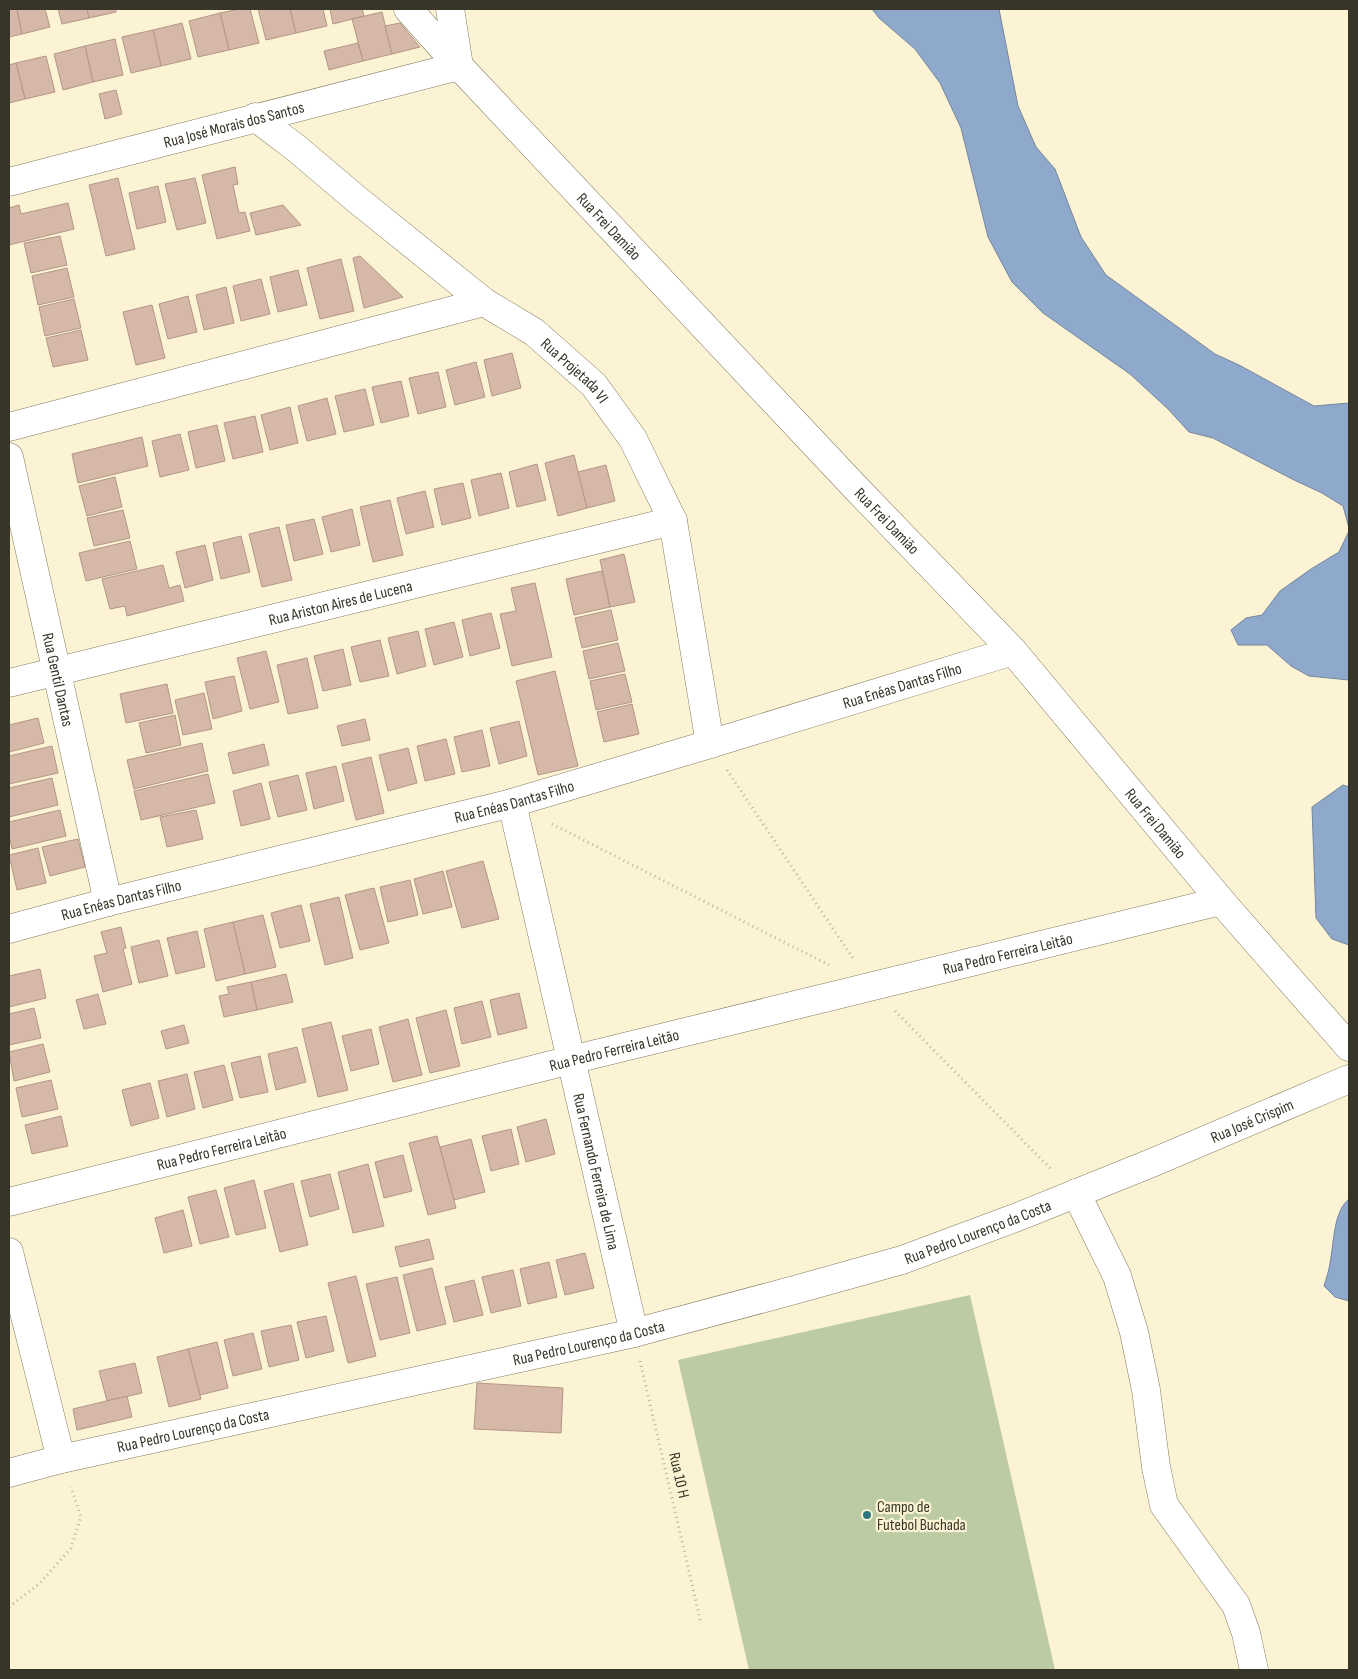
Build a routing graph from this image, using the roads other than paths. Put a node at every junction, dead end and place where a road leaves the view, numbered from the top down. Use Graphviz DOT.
graph roads {
  1 [pos="408,9"];
  2 [pos="450,9"];
  3 [pos="459,66"];
  4 [pos="254,117"];
  5 [pos="9,182"];
  6 [pos="484,302"];
  7 [pos="9,427"];
  8 [pos="9,457"];
  9 [pos="673,521"];
  10 [pos="1012,651"];
  11 [pos="56,672"];
  12 [pos="9,683"];
  13 [pos="710,744"];
  14 [pos="512,803"];
  15 [pos="1221,901"];
  16 [pos="108,902"];
  17 [pos="9,929"];
  18 [pos="1349,1047"];
  19 [pos="571,1060"];
  20 [pos="1349,1079"];
  21 [pos="1154,1162"];
  22 [pos="1076,1193"];
  23 [pos="9,1202"];
  24 [pos="9,1252"];
  25 [pos="634,1333"];
  26 [pos="60,1458"];
  27 [pos="9,1473"];
  28 [pos="1254,1670"];
  1 -- 3 [label="street, Rua Frei Damião"];
  2 -- 3 [label="street"];
  3 -- 4 [label="street, Rua José Morais dos Santos"];
  3 -- 10 [label="street, Rua Frei Damião"];
  4 -- 5 [label="street, Rua José Morais dos Santos"];
  4 -- 6 [label="street, Rua Projetada VI"];
  6 -- 7 [label="street"];
  6 -- 9 [label="street, Rua Projetada VI"];
  8 -- 11 [label="street, Rua Gentil Dantas"];
  9 -- 11 [label="street, Rua Ariston Aires de Lucena"];
  9 -- 13 [label="street, Rua Projetada VI"];
  10 -- 13 [label="street, Rua Enéas Dantas Filho"];
  10 -- 15 [label="street, Rua Frei Damião"];
  11 -- 12 [label="street, Rua Ariston Aires de Lucena"];
  11 -- 16 [label="street, Rua Gentil Dantas"];
  13 -- 14 [label="street, Rua Enéas Dantas Filho"];
  14 -- 16 [label="street, Rua Enéas Dantas Filho"];
  14 -- 19 [label="street, Rua Fernando Ferreira de Lima"];
  15 -- 18 [label="street, Rua Frei Damião"];
  15 -- 19 [label="street, Rua Pedro Ferreira Leitão"];
  16 -- 17 [label="street, Rua Enéas Dantas Filho"];
  19 -- 23 [label="street, Rua Pedro Ferreira Leitão"];
  19 -- 25 [label="street, Rua Fernando Ferreira de Lima"];
  20 -- 21 [label="street, Rua José Crispim"];
  21 -- 22 [label="street, Rua Pedro Lourenço da Costa"];
  22 -- 25 [label="street, Rua Pedro Lourenço da Costa"];
  22 -- 28 [label="street"];
  24 -- 26 [label="street"];
  25 -- 26 [label="street, Rua Pedro Lourenço da Costa"];
  26 -- 27 [label="street, Rua Pedro Lourenço da Costa"];
}
